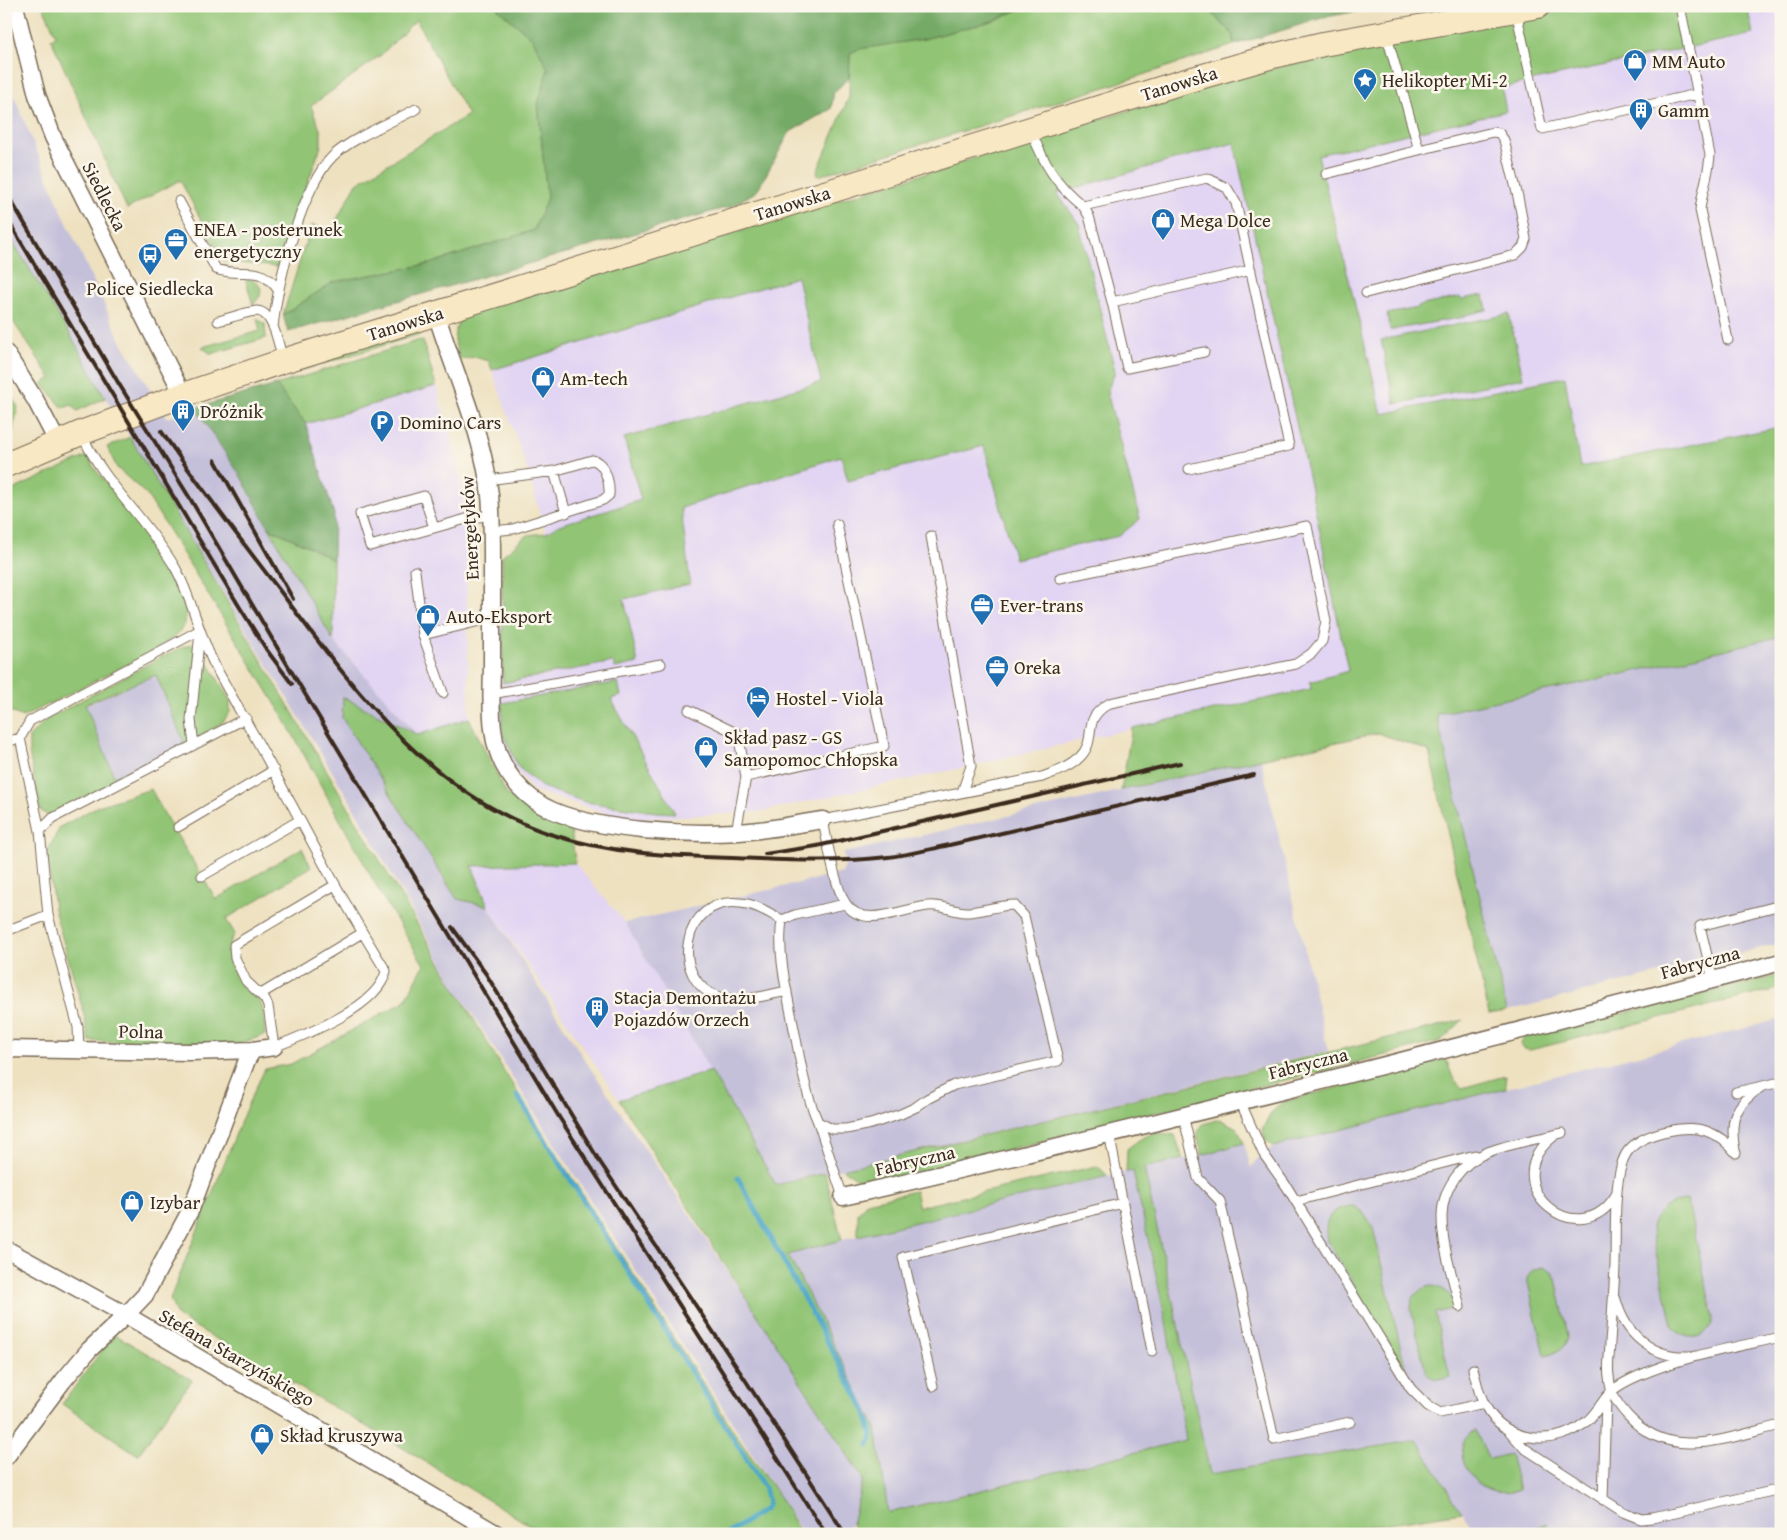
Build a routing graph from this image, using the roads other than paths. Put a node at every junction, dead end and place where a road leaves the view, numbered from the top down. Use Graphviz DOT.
graph roads {
  1 [pos="14,6"];
  2 [pos="1680,6"];
  3 [pos="1527,8"];
  4 [pos="1386,33"];
  5 [pos="1697,94"];
  6 [pos="416,109"];
  7 [pos="1030,128"];
  8 [pos="1419,150"];
  9 [pos="1326,174"];
  10 [pos="179,201"];
  11 [pos="1083,206"];
  12 [pos="1251,270"];
  13 [pos="279,291"];
  14 [pos="1366,293"];
  15 [pos="1112,302"];
  16 [pos="436,313"];
  17 [pos="218,321"];
  18 [pos="273,327"];
  19 [pos="1728,340"];
  20 [pos="1204,352"];
  21 [pos="6,353"];
  22 [pos="284,361"];
  23 [pos="183,395"];
  24 [pos="80,433"];
  25 [pos="58,443"];
  26 [pos="6,465"];
  27 [pos="1189,469"];
  28 [pos="554,471"];
  29 [pos="488,480"];
  30 [pos="566,512"];
  31 [pos="491,514"];
  32 [pos="838,524"];
  33 [pos="434,528"];
  34 [pos="492,531"];
  35 [pos="931,536"];
  36 [pos="415,571"];
  37 [pos="1060,578"];
  38 [pos="492,618"];
  39 [pos="200,630"];
  40 [pos="423,635"];
  41 [pos="661,664"];
  42 [pos="443,693"];
  43 [pos="492,694"];
  44 [pos="689,710"];
  45 [pos="246,718"];
  46 [pos="20,738"];
  47 [pos="6,742"];
  48 [pos="194,745"];
  49 [pos="274,770"];
  50 [pos="746,777"];
  51 [pos="962,792"];
  52 [pos="300,820"];
  53 [pos="823,820"];
  54 [pos="178,827"];
  55 [pos="40,831"];
  56 [pos="736,832"];
  57 [pos="202,876"];
  58 [pos="335,885"];
  59 [pos="845,904"];
  60 [pos="1781,906"];
  61 [pos="48,915"];
  62 [pos="782,920"];
  63 [pos="6,931"];
  64 [pos="362,933"];
  65 [pos="1781,962"];
  66 [pos="1713,980"];
  67 [pos="787,991"];
  68 [pos="261,994"];
  69 [pos="274,1047"];
  70 [pos="6,1049"];
  71 [pos="79,1050"];
  72 [pos="253,1050"];
  73 [pos="1781,1082"];
  74 [pos="1761,1087"];
  75 [pos="1736,1092"];
  76 [pos="1240,1101"];
  77 [pos="1183,1115"];
  78 [pos="818,1122"];
  79 [pos="1109,1133"];
  80 [pos="1490,1151"];
  81 [pos="1618,1191"];
  82 [pos="843,1197"];
  83 [pos="1296,1201"];
  84 [pos="1123,1203"];
  85 [pos="6,1249"];
  86 [pos="1614,1285"];
  87 [pos="1460,1307"];
  88 [pos="126,1315"];
  89 [pos="1781,1337"];
  90 [pos="1152,1352"];
  91 [pos="1695,1355"];
  92 [pos="1474,1369"];
  93 [pos="933,1386"];
  94 [pos="1609,1395"];
  95 [pos="1484,1403"];
  96 [pos="1350,1422"];
  97 [pos="1781,1425"];
  98 [pos="1510,1431"];
  99 [pos="6,1457"];
  100 [pos="1781,1488"];
  101 [pos="1603,1500"];
  102 [pos="497,1534"];
  1 -- 23 [label="street, Siedlecka"];
  2 -- 5 [label="lane"];
  3 -- 4 [label="main road, Tanowska"];
  3 -- 5 [label="lane"];
  4 -- 7 [label="main road, Tanowska"];
  4 -- 8 [label="lane"];
  5 -- 19 [label="lane"];
  6 -- 13 [label="lane"];
  7 -- 11 [label="lane"];
  7 -- 16 [label="main road, Tanowska"];
  8 -- 9 [label="lane"];
  8 -- 14 [label="lane"];
  10 -- 13 [label="lane"];
  11 -- 12 [label="lane"];
  11 -- 15 [label="lane"];
  12 -- 15 [label="lane"];
  12 -- 27 [label="lane"];
  13 -- 18 [label="lane"];
  15 -- 20 [label="lane"];
  16 -- 22 [label="main road, Tanowska"];
  16 -- 29 [label="street, Energetyków"];
  17 -- 18 [label="lane"];
  18 -- 22 [label="lane"];
  21 -- 25 [label="street"];
  22 -- 23 [label="main road, Tanowska"];
  23 -- 24 [label="main road, Tanowska"];
  24 -- 25 [label="main road, Tanowska"];
  24 -- 39 [label="lane"];
  25 -- 26 [label="main road, Tanowska"];
  28 -- 29 [label="lane"];
  28 -- 30 [label="lane"];
  28 -- 30 [label="lane"];
  29 -- 31 [label="street, Energetyków"];
  30 -- 34 [label="lane"];
  31 -- 33 [label="lane"];
  31 -- 34 [label="street, Energetyków"];
  32 -- 50 [label="lane"];
  33 -- 33 [label="lane"];
  34 -- 38 [label="street, Energetyków"];
  35 -- 51 [label="lane"];
  36 -- 40 [label="lane"];
  37 -- 51 [label="lane"];
  38 -- 40 [label="lane"];
  38 -- 43 [label="street, Energetyków"];
  39 -- 45 [label="lane"];
  39 -- 46 [label="lane"];
  39 -- 48 [label="lane"];
  40 -- 42 [label="lane"];
  41 -- 43 [label="lane"];
  43 -- 56 [label="street, Energetyków"];
  44 -- 50 [label="lane"];
  45 -- 48 [label="lane"];
  45 -- 49 [label="lane"];
  46 -- 47 [label="lane"];
  46 -- 55 [label="lane"];
  48 -- 55 [label="lane"];
  49 -- 52 [label="lane"];
  49 -- 54 [label="lane"];
  50 -- 56 [label="lane"];
  51 -- 53 [label="lane"];
  52 -- 57 [label="lane"];
  52 -- 58 [label="lane"];
  53 -- 56 [label="street, Energetyków"];
  53 -- 59 [label="lane"];
  55 -- 61 [label="lane"];
  58 -- 64 [label="lane"];
  58 -- 68 [label="lane"];
  59 -- 62 [label="lane"];
  59 -- 78 [label="lane"];
  60 -- 66 [label="lane"];
  61 -- 63 [label="lane"];
  61 -- 71 [label="lane"];
  62 -- 67 [label="lane"];
  62 -- 67 [label="lane"];
  64 -- 68 [label="lane"];
  64 -- 69 [label="lane"];
  65 -- 66 [label="street, Fabryczna"];
  66 -- 76 [label="street, Fabryczna"];
  67 -- 78 [label="lane"];
  68 -- 69 [label="lane"];
  69 -- 72 [label="street, Polna"];
  70 -- 71 [label="street, Polna"];
  71 -- 72 [label="street, Polna"];
  72 -- 88 [label="street"];
  73 -- 74 [label="lane"];
  74 -- 75 [label="lane"];
  74 -- 81 [label="lane"];
  76 -- 77 [label="street, Fabryczna"];
  76 -- 83 [label="lane"];
  77 -- 79 [label="street, Fabryczna"];
  77 -- 96 [label="lane"];
  78 -- 82 [label="lane"];
  79 -- 82 [label="street, Fabryczna"];
  79 -- 84 [label="lane"];
  80 -- 81 [label="lane"];
  80 -- 83 [label="lane"];
  80 -- 87 [label="lane"];
  81 -- 86 [label="lane"];
  83 -- 95 [label="lane"];
  84 -- 90 [label="lane"];
  84 -- 93 [label="lane"];
  85 -- 88 [label="street, Stefana Starzyńskiego"];
  86 -- 91 [label="lane"];
  86 -- 94 [label="lane"];
  88 -- 99 [label="street"];
  88 -- 102 [label="street, Stefana Starzyńskiego"];
  89 -- 91 [label="lane"];
  91 -- 94 [label="lane"];
  92 -- 95 [label="lane"];
  94 -- 97 [label="lane"];
  94 -- 98 [label="lane"];
  94 -- 101 [label="lane"];
  95 -- 98 [label="lane"];
  98 -- 101 [label="lane"];
  100 -- 101 [label="lane"];
}
